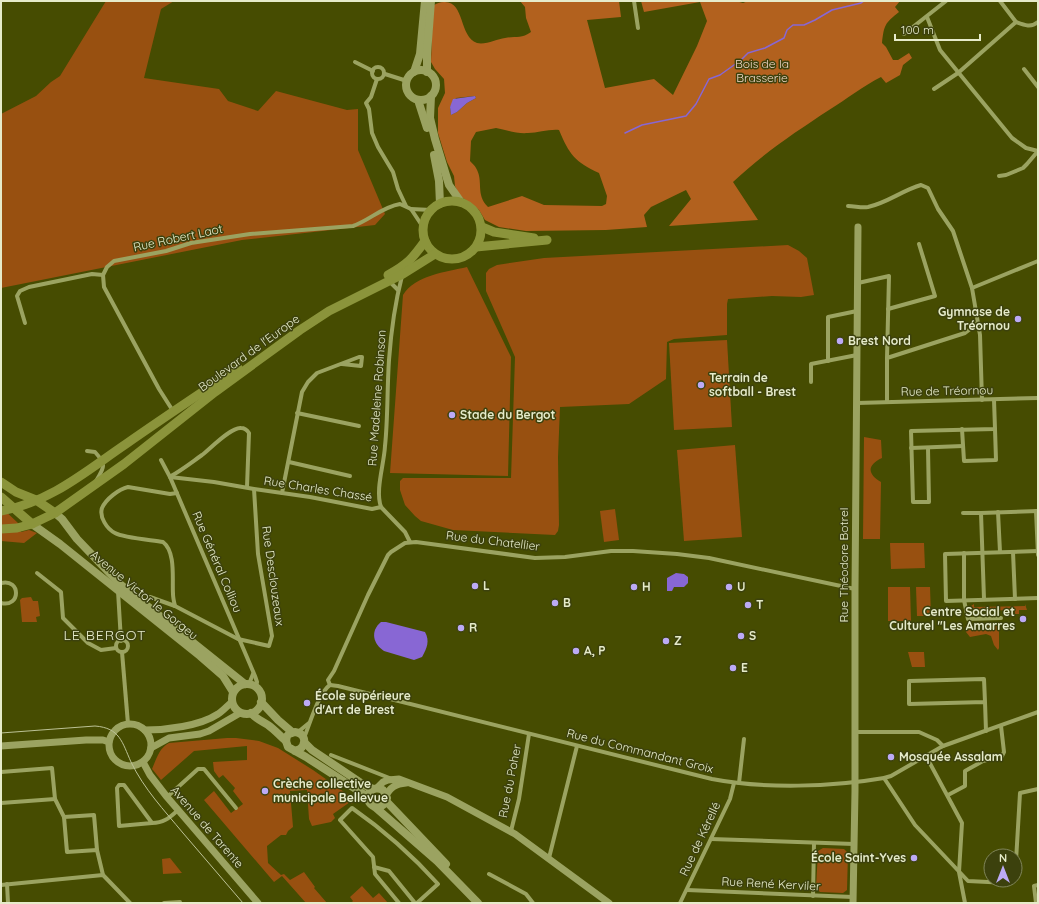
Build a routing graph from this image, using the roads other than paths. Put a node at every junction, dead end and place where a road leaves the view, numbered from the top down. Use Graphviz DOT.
graph roads {
  1 [pos="425,1"];
  2 [pos="431,1"];
  3 [pos="634,1"];
  4 [pos="946,1"];
  5 [pos="1000,1"];
  6 [pos="927,17"];
  7 [pos="1016,22"];
  8 [pos="1038,22"];
  9 [pos="638,28"];
  10 [pos="904,34"];
  11 [pos="355,62"];
  12 [pos="1024,69"];
  13 [pos="373,70"];
  14 [pos="414,72"];
  15 [pos="427,72"];
  16 [pos="958,73"];
  17 [pos="385,74"];
  18 [pos="376,79"];
  19 [pos="407,80"];
  20 [pos="1038,87"];
  21 [pos="934,89"];
  22 [pos="431,96"];
  23 [pos="418,100"];
  24 [pos="1038,151"];
  25 [pos="999,176"];
  26 [pos="461,202"];
  27 [pos="440,204"];
  28 [pos="406,206"];
  29 [pos="848,206"];
  30 [pos="411,209"];
  31 [pos="431,210"];
  32 [pos="423,227"];
  33 [pos="482,227"];
  34 [pos="858,227"];
  35 [pos="425,241"];
  36 [pos="919,244"];
  37 [pos="476,248"];
  38 [pos="435,254"];
  39 [pos="1038,261"];
  40 [pos="403,274"];
  41 [pos="103,275"];
  42 [pos="389,281"];
  43 [pos="858,283"];
  44 [pos="972,288"];
  45 [pos="398,290"];
  46 [pos="888,309"];
  47 [pos="857,311"];
  48 [pos="25,323"];
  49 [pos="978,323"];
  50 [pos="857,355"];
  51 [pos="887,358"];
  52 [pos="828,361"];
  53 [pos="342,364"];
  54 [pos="811,382"];
  55 [pos="1038,398"];
  56 [pos="982,400"];
  57 [pos="994,400"];
  58 [pos="887,402"];
  59 [pos="857,403"];
  60 [pos="173,412"];
  61 [pos="297,413"];
  62 [pos="360,426"];
  63 [pos="995,428"];
  64 [pos="962,430"];
  65 [pos="963,446"];
  66 [pos="911,448"];
  67 [pos="928,448"];
  68 [pos="87,450"];
  69 [pos="102,460"];
  70 [pos="161,460"];
  71 [pos="289,462"];
  72 [pos="170,476"];
  73 [pos="350,476"];
  74 [pos="1,482"];
  75 [pos="247,487"];
  76 [pos="90,489"];
  77 [pos="254,489"];
  78 [pos="177,493"];
  79 [pos="282,493"];
  80 [pos="1,497"];
  81 [pos="36,500"];
  82 [pos="381,507"];
  83 [pos="13,509"];
  84 [pos="1,511"];
  85 [pos="1037,511"];
  86 [pos="998,512"];
  87 [pos="55,513"];
  88 [pos="963,513"];
  89 [pos="981,513"];
  90 [pos="32,524"];
  91 [pos="1,529"];
  92 [pos="410,542"];
  93 [pos="1000,552"];
  94 [pos="1013,552"];
  95 [pos="1038,552"];
  96 [pos="964,553"];
  97 [pos="983,553"];
  98 [pos="37,573"];
  99 [pos="1,583"];
  100 [pos="855,589"];
  101 [pos="118,590"];
  102 [pos="150,597"];
  103 [pos="1015,598"];
  104 [pos="1038,598"];
  105 [pos="964,600"];
  106 [pos="984,600"];
  107 [pos="1,603"];
  108 [pos="175,606"];
  109 [pos="1001,618"];
  110 [pos="238,639"];
  111 [pos="122,640"];
  112 [pos="116,648"];
  113 [pos="122,652"];
  114 [pos="253,674"];
  115 [pos="250,685"];
  116 [pos="330,685"];
  117 [pos="233,692"];
  118 [pos="232,702"];
  119 [pos="261,702"];
  120 [pos="985,702"];
  121 [pos="1038,712"];
  122 [pos="240,713"];
  123 [pos="251,713"];
  124 [pos="309,723"];
  125 [pos="128,724"];
  126 [pos="1001,726"];
  127 [pos="145,730"];
  128 [pos="986,730"];
  129 [pos="295,732"];
  130 [pos="855,732"];
  131 [pos="529,734"];
  132 [pos="744,739"];
  133 [pos="304,741"];
  134 [pos="109,742"];
  135 [pos="286,742"];
  136 [pos="1,746"];
  137 [pos="577,746"];
  138 [pos="943,746"];
  139 [pos="151,748"];
  140 [pos="295,751"];
  141 [pos="332,755"];
  142 [pos="926,756"];
  143 [pos="142,765"];
  144 [pos="1,772"];
  145 [pos="884,778"];
  146 [pos="392,779"];
  147 [pos="855,782"];
  148 [pos="406,783"];
  149 [pos="734,783"];
  150 [pos="739,783"];
  151 [pos="375,789"];
  152 [pos="1038,789"];
  153 [pos="948,795"];
  154 [pos="167,797"];
  155 [pos="368,797"];
  156 [pos="386,798"];
  157 [pos="55,799"];
  158 [pos="1,802"];
  159 [pos="375,807"];
  160 [pos="236,808"];
  161 [pos="178,810"];
  162 [pos="64,817"];
  163 [pos="152,823"];
  164 [pos="511,831"];
  165 [pos="711,839"];
  166 [pos="814,843"];
  167 [pos="854,844"];
  168 [pos="1016,848"];
  169 [pos="97,850"];
  170 [pos="549,858"];
  171 [pos="374,867"];
  172 [pos="959,872"];
  173 [pos="489,874"];
  174 [pos="104,875"];
  175 [pos="983,882"];
  176 [pos="1,884"];
  177 [pos="7,884"];
  178 [pos="1038,885"];
  179 [pos="687,890"];
  180 [pos="813,896"];
  181 [pos="853,900"];
  182 [pos="8,903"];
  183 [pos="130,903"];
  184 [pos="164,903"];
  185 [pos="180,903"];
  186 [pos="258,903"];
  187 [pos="399,903"];
  188 [pos="416,903"];
  189 [pos="478,903"];
  190 [pos="484,903"];
  191 [pos="533,903"];
  192 [pos="608,903"];
  193 [pos="680,903"];
  194 [pos="965,903"];
  195 [pos="1036,903"];
  1 -- 14 [label="main road"];
  2 -- 15 [label="main road"];
  3 -- 9 [label="street"];
  4 -- 6 [label="street"];
  5 -- 7 [label="street"];
  6 -- 10 [label="street"];
  6 -- 16 [label="street"];
  7 -- 8 [label="street"];
  7 -- 16 [label="street"];
  11 -- 13 [label="street"];
  12 -- 20 [label="street"];
  13 -- 17 [label="street"];
  13 -- 18 [label="street"];
  14 -- 15 [label="main road"];
  14 -- 19 [label="main road"];
  15 -- 22 [label="main road"];
  16 -- 21 [label="street"];
  16 -- 24 [label="street"];
  17 -- 18 [label="street"];
  17 -- 19 [label="street"];
  18 -- 28 [label="street"];
  19 -- 23 [label="main road"];
  22 -- 23 [label="main road"];
  22 -- 26 [label="main road"];
  23 -- 27 [label="main road"];
  24 -- 25 [label="street"];
  26 -- 27 [label="main road"];
  26 -- 33 [label="main road"];
  27 -- 31 [label="main road"];
  28 -- 30 [label="street"];
  28 -- 41 [label="street, Rue Robert Laot"];
  29 -- 44 [label="street"];
  30 -- 31 [label="street"];
  30 -- 32 [label="street"];
  31 -- 32 [label="main road"];
  32 -- 35 [label="main road"];
  33 -- 37 [label="main road"];
  33 -- 37 [label="main road"];
  34 -- 43 [label="street, Rue Théodore Botrel"];
  35 -- 38 [label="main road"];
  35 -- 60 [label="main road, Boulevard de l'Europe"];
  36 -- 46 [label="street"];
  37 -- 38 [label="main road"];
  38 -- 40 [label="main road, Boulevard de l'Europe"];
  39 -- 44 [label="street"];
  40 -- 42 [label="main road, Boulevard de l'Europe"];
  40 -- 45 [label="street, Rue Madeleine Robinson"];
  41 -- 48 [label="street"];
  41 -- 60 [label="street"];
  42 -- 45 [label="street"];
  42 -- 76 [label="main road, Boulevard de l'Europe"];
  43 -- 46 [label="street"];
  43 -- 47 [label="street, Rue Théodore Botrel"];
  44 -- 49 [label="street"];
  45 -- 82 [label="street, Rue Madeleine Robinson"];
  46 -- 51 [label="street"];
  47 -- 50 [label="street, Rue Théodore Botrel"];
  47 -- 52 [label="street"];
  49 -- 51 [label="street"];
  49 -- 56 [label="street"];
  50 -- 52 [label="street"];
  50 -- 59 [label="street, Rue Théodore Botrel"];
  51 -- 58 [label="street"];
  52 -- 54 [label="street"];
  53 -- 53 [label="street"];
  53 -- 61 [label="street"];
  55 -- 57 [label="street, Rue de Tréornou"];
  56 -- 57 [label="street, Rue de Tréornou"];
  56 -- 58 [label="street, Rue de Tréornou"];
  57 -- 63 [label="street"];
  58 -- 59 [label="street, Rue de Tréornou"];
  59 -- 100 [label="street, Rue Théodore Botrel"];
  60 -- 69 [label="main road, Boulevard de l'Europe"];
  61 -- 62 [label="street"];
  61 -- 71 [label="street"];
  63 -- 64 [label="street"];
  63 -- 65 [label="street"];
  64 -- 65 [label="street"];
  64 -- 66 [label="street"];
  65 -- 67 [label="street"];
  66 -- 67 [label="street"];
  66 -- 67 [label="street"];
  68 -- 69 [label="street"];
  69 -- 76 [label="street, Boulevard de l'Europe"];
  69 -- 81 [label="main road, Boulevard de l'Europe"];
  70 -- 72 [label="street, Rue Général Colliou"];
  71 -- 73 [label="street"];
  71 -- 79 [label="street"];
  72 -- 75 [label="street"];
  72 -- 75 [label="street"];
  72 -- 78 [label="street, Rue Général Colliou"];
  74 -- 81 [label="main road"];
  75 -- 77 [label="street"];
  76 -- 87 [label="main road, Boulevard de l'Europe"];
  77 -- 79 [label="street, Rue Charles Chassé"];
  77 -- 110 [label="street, Rue Desclouzeaux"];
  78 -- 108 [label="street"];
  78 -- 110 [label="street, Rue Général Colliou"];
  79 -- 82 [label="street, Rue Charles Chassé"];
  80 -- 83 [label="main road"];
  81 -- 83 [label="main road, Boulevard de l'Europe"];
  81 -- 87 [label="main road"];
  82 -- 92 [label="street, Rue Charles Chassé"];
  83 -- 84 [label="main road"];
  83 -- 90 [label="main road"];
  85 -- 86 [label="street"];
  85 -- 95 [label="street"];
  86 -- 89 [label="street"];
  86 -- 93 [label="street"];
  87 -- 90 [label="main road, Boulevard de l'Europe"];
  87 -- 115 [label="main road, Avenue Victor le Gorgeu"];
  88 -- 89 [label="street"];
  89 -- 97 [label="street"];
  90 -- 91 [label="main road"];
  90 -- 101 [label="main road, Avenue Victor le Gorgeu"];
  92 -- 100 [label="street, Rue du Chatellier"];
  92 -- 116 [label="street"];
  93 -- 94 [label="street"];
  93 -- 97 [label="street"];
  94 -- 95 [label="street"];
  94 -- 103 [label="street"];
  96 -- 97 [label="street"];
  96 -- 105 [label="street"];
  96 -- 105 [label="street"];
  97 -- 106 [label="street"];
  98 -- 112 [label="street"];
  99 -- 107 [label="street"];
  100 -- 130 [label="street, Rue Théodore Botrel"];
  101 -- 111 [label="street"];
  101 -- 117 [label="main road, Avenue Victor le Gorgeu"];
  102 -- 108 [label="street"];
  103 -- 104 [label="street"];
  103 -- 106 [label="street"];
  105 -- 106 [label="street"];
  105 -- 109 [label="street"];
  108 -- 110 [label="street"];
  110 -- 114 [label="street, Rue Général Colliou"];
  111 -- 112 [label="street"];
  111 -- 113 [label="street"];
  112 -- 113 [label="street"];
  113 -- 125 [label="street"];
  114 -- 115 [label="street"];
  114 -- 115 [label="street, Rue Général Colliou"];
  115 -- 117 [label="main road"];
  115 -- 119 [label="main road"];
  116 -- 124 [label="street"];
  116 -- 131 [label="street, Rue du Commandant Groix"];
  117 -- 118 [label="main road"];
  118 -- 122 [label="main road"];
  118 -- 127 [label="street"];
  119 -- 123 [label="main road"];
  119 -- 129 [label="main road"];
  120 -- 120 [label="street"];
  120 -- 128 [label="street"];
  121 -- 126 [label="street, Rue du Commandant Groix"];
  122 -- 123 [label="main road"];
  122 -- 139 [label="street"];
  123 -- 135 [label="main road"];
  124 -- 129 [label="street"];
  124 -- 133 [label="street"];
  125 -- 127 [label="street"];
  125 -- 134 [label="street"];
  126 -- 128 [label="street, Rue du Commandant Groix"];
  126 -- 153 [label="street"];
  127 -- 139 [label="street"];
  128 -- 138 [label="street, Rue du Commandant Groix"];
  129 -- 133 [label="main road"];
  129 -- 135 [label="main road"];
  130 -- 138 [label="street"];
  130 -- 147 [label="street, Rue Théodore Botrel"];
  131 -- 137 [label="street, Rue du Commandant Groix"];
  131 -- 164 [label="street, Rue du Poher"];
  132 -- 150 [label="street"];
  133 -- 140 [label="main road"];
  133 -- 151 [label="main road"];
  134 -- 136 [label="street"];
  134 -- 143 [label="street"];
  135 -- 140 [label="main road"];
  137 -- 149 [label="street, Rue du Commandant Groix"];
  137 -- 170 [label="street"];
  138 -- 142 [label="street, Rue du Commandant Groix"];
  139 -- 143 [label="street"];
  140 -- 155 [label="main road"];
  141 -- 146 [label="street"];
  142 -- 145 [label="street, Rue du Commandant Groix"];
  142 -- 153 [label="street"];
  143 -- 154 [label="street, Avenue de Tarente"];
  144 -- 157 [label="street"];
  145 -- 147 [label="street, Rue du Commandant Groix"];
  145 -- 172 [label="street"];
  146 -- 148 [label="street"];
  146 -- 151 [label="street"];
  147 -- 150 [label="street, Rue du Commandant Groix"];
  147 -- 167 [label="street, Rue Théodore Botrel"];
  148 -- 156 [label="street"];
  148 -- 164 [label="street"];
  149 -- 150 [label="street, Rue du Commandant Groix"];
  149 -- 165 [label="street, Rue de Kérellé"];
  151 -- 155 [label="main road"];
  151 -- 156 [label="main road"];
  152 -- 168 [label="street"];
  153 -- 172 [label="street"];
  154 -- 160 [label="street"];
  154 -- 161 [label="street, Avenue de Tarente"];
  155 -- 159 [label="main road"];
  156 -- 159 [label="main road"];
  156 -- 190 [label="main road"];
  157 -- 158 [label="street"];
  157 -- 162 [label="street"];
  159 -- 189 [label="main road"];
  161 -- 163 [label="street"];
  161 -- 186 [label="street, Avenue de Tarente"];
  162 -- 169 [label="street"];
  162 -- 169 [label="street"];
  163 -- 163 [label="street"];
  164 -- 170 [label="street"];
  165 -- 166 [label="street"];
  165 -- 179 [label="street, Rue de Kérellé"];
  166 -- 167 [label="street"];
  166 -- 180 [label="street"];
  167 -- 181 [label="street, Rue Théodore Botrel"];
  169 -- 174 [label="street"];
  170 -- 192 [label="street"];
  171 -- 187 [label="street"];
  171 -- 188 [label="street"];
  171 -- 188 [label="street"];
  172 -- 175 [label="street"];
  172 -- 194 [label="street"];
  173 -- 191 [label="street"];
  174 -- 177 [label="street"];
  174 -- 183 [label="street"];
  176 -- 177 [label="street"];
  177 -- 182 [label="street"];
  178 -- 195 [label="street"];
  179 -- 180 [label="street, Rue René Kerviler"];
  179 -- 193 [label="street, Rue de Kérellé"];
  180 -- 181 [label="street, Rue René Kerviler"];
  184 -- 185 [label="street"];
}
